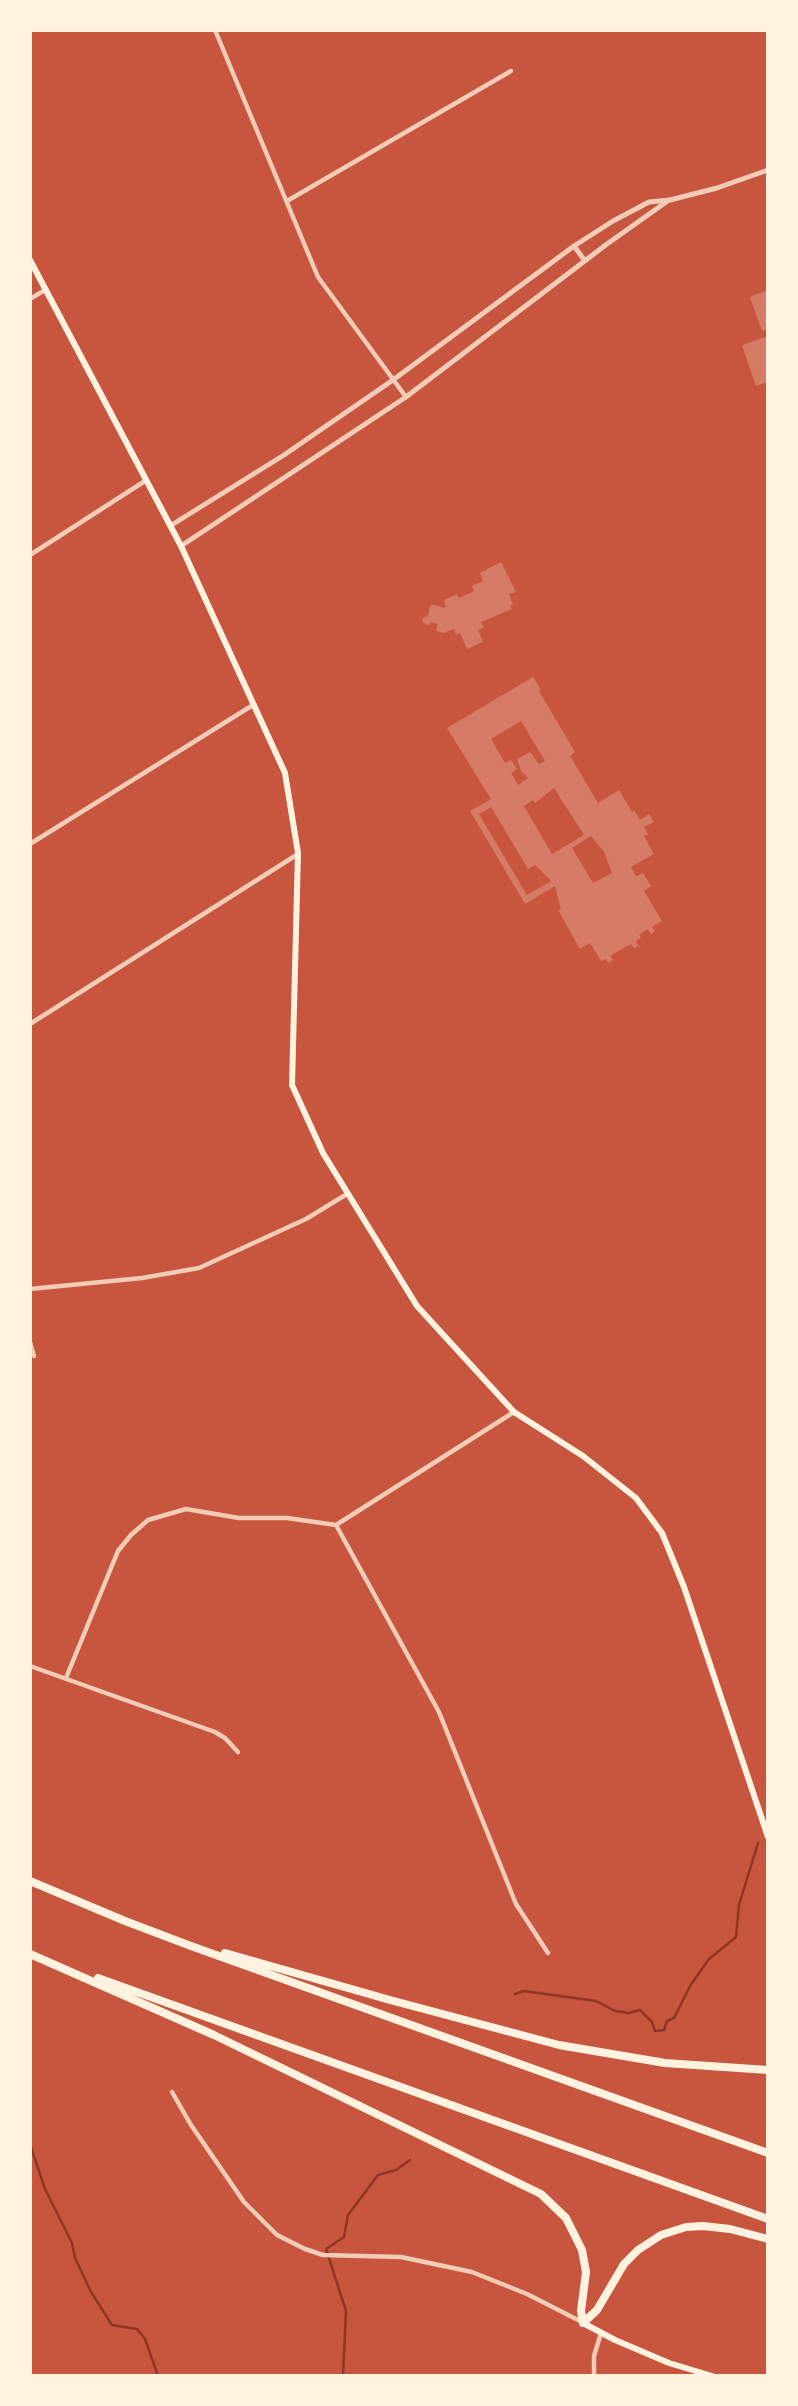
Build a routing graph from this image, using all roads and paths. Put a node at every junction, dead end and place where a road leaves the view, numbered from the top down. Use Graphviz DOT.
graph roads {
  1 [pos="215,30"];
  2 [pos="511,71"];
  3 [pos="768,170"];
  4 [pos="670,200"];
  5 [pos="287,201"];
  6 [pos="574,246"];
  7 [pos="30,260"];
  8 [pos="585,261"];
  9 [pos="45,290"];
  10 [pos="30,299"];
  11 [pos="394,380"];
  12 [pos="406,397"];
  13 [pos="145,481"];
  14 [pos="170,526"];
  15 [pos="181,546"];
  16 [pos="30,555"];
  17 [pos="253,705"];
  18 [pos="30,844"];
  19 [pos="299,853"];
  20 [pos="30,1024"];
  21 [pos="347,1194"];
  22 [pos="30,1289"];
  23 [pos="30,1342"];
  24 [pos="34,1356"];
  25 [pos="514,1412"];
  26 [pos="336,1525"];
  27 [pos="30,1666"];
  28 [pos="66,1678"];
  29 [pos="238,1752"];
  30 [pos="768,1833"];
  31 [pos="30,1881"];
  32 [pos="158,1934"];
  33 [pos="548,1953"];
  34 [pos="30,1954"];
  35 [pos="768,2070"];
  36 [pos="172,2092"];
  37 [pos="768,2153"];
  38 [pos="768,2219"];
  39 [pos="768,2239"];
  40 [pos="583,2323"];
  41 [pos="601,2333"];
  42 [pos="594,2376"];
  43 [pos="712,2376"];
  1 -- 5 [label="street"];
  2 -- 5 [label="street"];
  3 -- 4 [label="street"];
  4 -- 6 [label="street"];
  4 -- 8 [label="street"];
  5 -- 11 [label="street"];
  6 -- 8 [label="street"];
  6 -- 11 [label="street"];
  7 -- 9 [label="main road"];
  8 -- 12 [label="street"];
  9 -- 10 [label="street"];
  9 -- 13 [label="main road"];
  11 -- 12 [label="street"];
  11 -- 14 [label="street"];
  12 -- 15 [label="street"];
  13 -- 14 [label="main road"];
  13 -- 16 [label="street"];
  14 -- 15 [label="main road"];
  15 -- 17 [label="main road"];
  17 -- 18 [label="street"];
  17 -- 19 [label="main road"];
  19 -- 20 [label="street"];
  19 -- 21 [label="main road"];
  21 -- 22 [label="street"];
  21 -- 25 [label="main road"];
  23 -- 24 [label="street"];
  25 -- 26 [label="street"];
  25 -- 30 [label="main road"];
  26 -- 28 [label="street"];
  26 -- 33 [label="street"];
  27 -- 28 [label="street"];
  28 -- 29 [label="street"];
  31 -- 32 [label="highway"];
  32 -- 35 [label="highway"];
  32 -- 37 [label="highway"];
  34 -- 38 [label="highway"];
  34 -- 40 [label="highway"];
  36 -- 40 [label="street"];
  39 -- 40 [label="highway"];
  40 -- 41 [label="main road"];
  41 -- 42 [label="street"];
  41 -- 43 [label="main road"];
}
